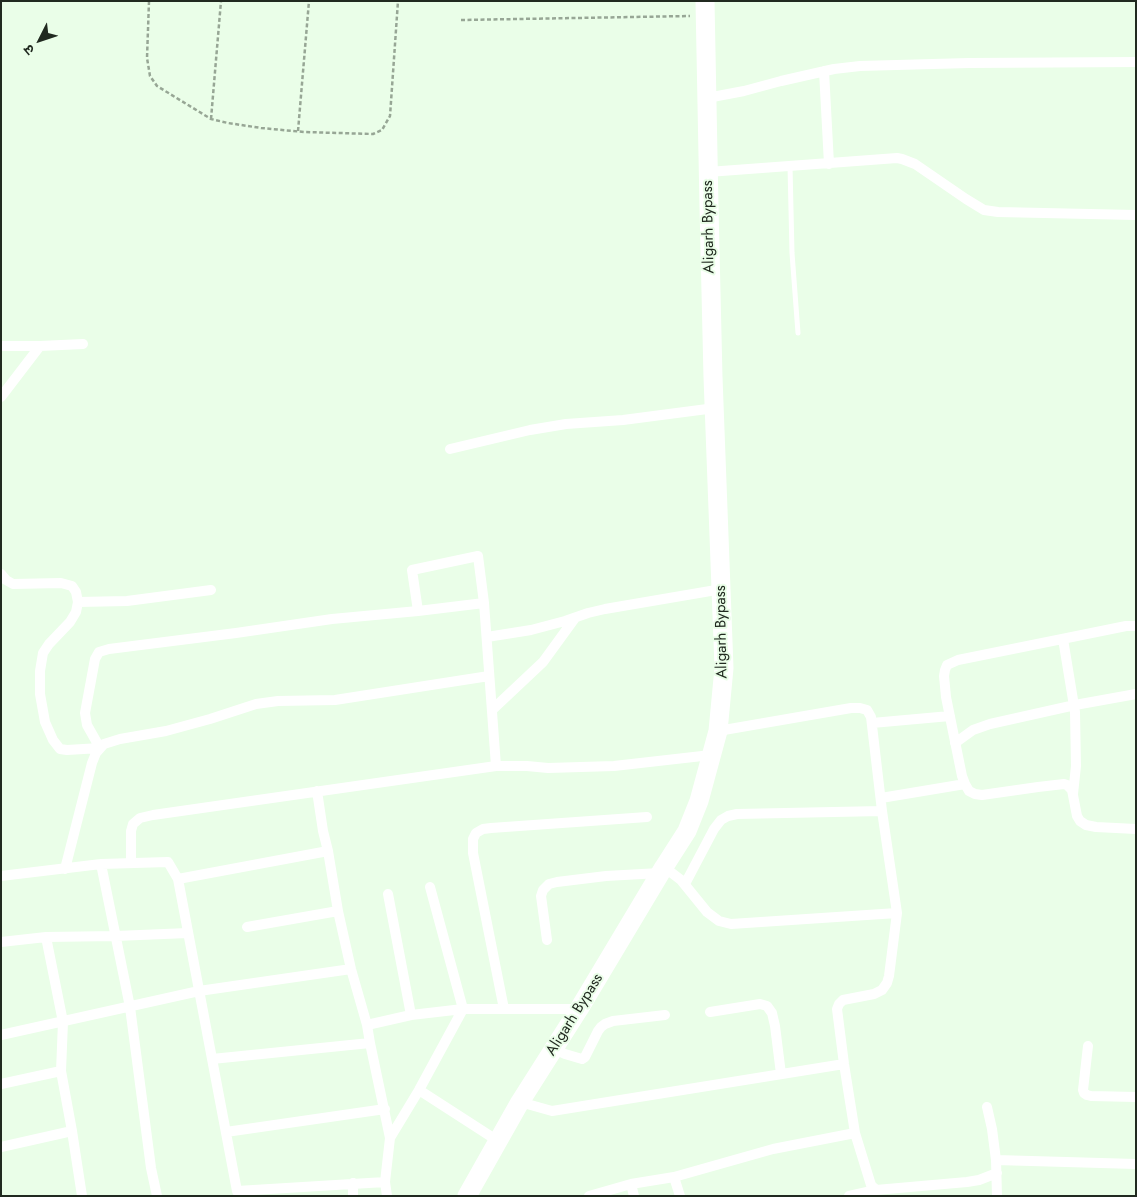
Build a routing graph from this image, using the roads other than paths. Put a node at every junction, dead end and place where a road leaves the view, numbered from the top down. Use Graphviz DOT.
graph roads {
  1 [pos="705,9"];
  2 [pos="1136,62"];
  3 [pos="824,71"];
  4 [pos="707,98"];
  5 [pos="829,164"];
  6 [pos="790,166"];
  7 [pos="719,172"];
  8 [pos="1136,215"];
  9 [pos="798,333"];
  10 [pos="83,344"];
  11 [pos="1,346"];
  12 [pos="40,346"];
  13 [pos="1,396"];
  14 [pos="715,408"];
  15 [pos="450,449"];
  16 [pos="3,579"];
  17 [pos="722,589"];
  18 [pos="211,590"];
  19 [pos="78,602"];
  20 [pos="484,603"];
  21 [pos="418,610"];
  22 [pos="575,618"];
  23 [pos="1136,626"];
  24 [pos="487,637"];
  25 [pos="1063,639"];
  26 [pos="489,676"];
  27 [pos="1136,694"];
  28 [pos="1075,705"];
  29 [pos="492,710"];
  30 [pos="950,716"];
  31 [pos="872,722"];
  32 [pos="718,730"];
  33 [pos="956,743"];
  34 [pos="100,748"];
  35 [pos="711,755"];
  36 [pos="496,766"];
  37 [pos="964,784"];
  38 [pos="317,791"];
  39 [pos="1072,795"];
  40 [pos="881,798"];
  41 [pos="882,811"];
  42 [pos="647,818"];
  43 [pos="1136,829"];
  44 [pos="328,850"];
  45 [pos="131,863"];
  46 [pos="101,864"];
  47 [pos="65,868"];
  48 [pos="665,871"];
  49 [pos="1,876"];
  50 [pos="178,878"];
  51 [pos="683,882"];
  52 [pos="430,887"];
  53 [pos="388,894"];
  54 [pos="338,911"];
  55 [pos="897,913"];
  56 [pos="247,927"];
  57 [pos="188,933"];
  58 [pos="116,936"];
  59 [pos="46,937"];
  60 [pos="547,940"];
  61 [pos="1,942"];
  62 [pos="351,968"];
  63 [pos="199,992"];
  64 [pos="130,1007"];
  65 [pos="463,1008"];
  66 [pos="504,1009"];
  67 [pos="579,1009"];
  68 [pos="710,1012"];
  69 [pos="410,1015"];
  70 [pos="664,1016"];
  71 [pos="63,1022"];
  72 [pos="367,1025"];
  73 [pos="1,1034"];
  74 [pos="370,1042"];
  75 [pos="1088,1046"];
  76 [pos="559,1052"];
  77 [pos="212,1059"];
  78 [pos="844,1064"];
  79 [pos="61,1071"];
  80 [pos="781,1074"];
  81 [pos="1,1084"];
  82 [pos="419,1090"];
  83 [pos="1136,1097"];
  84 [pos="520,1102"];
  85 [pos="986,1107"];
  86 [pos="384,1109"];
  87 [pos="72,1131"];
  88 [pos="226,1132"];
  89 [pos="855,1132"];
  90 [pos="390,1138"];
  91 [pos="498,1141"];
  92 [pos="1,1147"];
  93 [pos="996,1160"];
  94 [pos="1136,1164"];
  95 [pos="997,1173"];
  96 [pos="674,1178"];
  97 [pos="385,1182"];
  98 [pos="353,1183"];
  99 [pos="631,1184"];
  100 [pos="876,1190"];
  101 [pos="281,1192"];
  102 [pos="887,1192"];
  103 [pos="82,1196"];
  104 [pos="157,1196"];
  105 [pos="353,1196"];
  106 [pos="387,1196"];
  107 [pos="467,1196"];
  108 [pos="589,1196"];
  109 [pos="634,1196"];
  110 [pos="680,1196"];
  111 [pos="849,1196"];
  112 [pos="997,1196"];
  1 -- 4 [label="highway, Aligarh Bypass"];
  2 -- 3 [label="street"];
  3 -- 4 [label="street"];
  3 -- 5 [label="street"];
  4 -- 7 [label="highway, Aligarh Bypass"];
  5 -- 6 [label="street"];
  5 -- 8 [label="street"];
  6 -- 7 [label="street"];
  6 -- 9 [label="lane"];
  7 -- 14 [label="highway, Aligarh Bypass"];
  10 -- 12 [label="street"];
  11 -- 12 [label="street"];
  12 -- 13 [label="street"];
  14 -- 15 [label="street"];
  14 -- 17 [label="highway, Aligarh Bypass"];
  16 -- 19 [label="street"];
  17 -- 22 [label="street"];
  17 -- 32 [label="highway, Aligarh Bypass"];
  18 -- 19 [label="street"];
  19 -- 34 [label="street"];
  20 -- 21 [label="street"];
  20 -- 21 [label="street"];
  20 -- 24 [label="street"];
  21 -- 34 [label="street"];
  22 -- 24 [label="street"];
  22 -- 29 [label="street"];
  23 -- 25 [label="street"];
  24 -- 26 [label="street"];
  25 -- 28 [label="street"];
  25 -- 30 [label="street"];
  26 -- 29 [label="street"];
  26 -- 34 [label="street"];
  27 -- 28 [label="street"];
  28 -- 33 [label="street"];
  28 -- 39 [label="street"];
  29 -- 36 [label="street"];
  30 -- 31 [label="street"];
  30 -- 33 [label="street"];
  31 -- 32 [label="street"];
  31 -- 40 [label="street"];
  32 -- 35 [label="highway, Aligarh Bypass"];
  33 -- 37 [label="street"];
  34 -- 47 [label="street"];
  35 -- 36 [label="street"];
  35 -- 48 [label="highway, Aligarh Bypass"];
  36 -- 38 [label="street"];
  37 -- 39 [label="street"];
  37 -- 40 [label="street"];
  38 -- 44 [label="street"];
  38 -- 45 [label="street"];
  39 -- 43 [label="street"];
  40 -- 41 [label="street"];
  41 -- 51 [label="street"];
  41 -- 55 [label="street"];
  42 -- 66 [label="street"];
  44 -- 50 [label="street"];
  44 -- 54 [label="street"];
  45 -- 46 [label="street"];
  45 -- 50 [label="street"];
  46 -- 47 [label="street"];
  46 -- 58 [label="street"];
  47 -- 49 [label="street"];
  48 -- 51 [label="street"];
  48 -- 60 [label="street"];
  48 -- 67 [label="highway, Aligarh Bypass"];
  50 -- 57 [label="street"];
  51 -- 55 [label="street"];
  52 -- 65 [label="street"];
  53 -- 69 [label="street"];
  54 -- 56 [label="street"];
  54 -- 62 [label="street"];
  55 -- 78 [label="street"];
  57 -- 58 [label="street"];
  57 -- 63 [label="street"];
  58 -- 59 [label="street"];
  58 -- 64 [label="street"];
  59 -- 61 [label="street"];
  59 -- 71 [label="street"];
  62 -- 63 [label="street"];
  62 -- 72 [label="street"];
  63 -- 64 [label="street"];
  63 -- 77 [label="street"];
  64 -- 71 [label="street"];
  64 -- 104 [label="street"];
  65 -- 66 [label="street"];
  65 -- 69 [label="street"];
  65 -- 82 [label="street"];
  66 -- 67 [label="street"];
  67 -- 76 [label="highway, Aligarh Bypass"];
  68 -- 80 [label="street"];
  69 -- 72 [label="street"];
  70 -- 76 [label="street"];
  71 -- 73 [label="street"];
  71 -- 79 [label="street"];
  72 -- 74 [label="street"];
  74 -- 77 [label="street"];
  74 -- 86 [label="street"];
  75 -- 83 [label="street"];
  76 -- 84 [label="highway, Aligarh Bypass"];
  77 -- 88 [label="street"];
  78 -- 80 [label="street"];
  78 -- 89 [label="street"];
  79 -- 81 [label="street"];
  79 -- 87 [label="street"];
  80 -- 84 [label="street"];
  82 -- 90 [label="street"];
  82 -- 91 [label="street"];
  84 -- 91 [label="highway, Aligarh Bypass"];
  85 -- 93 [label="street"];
  86 -- 88 [label="street"];
  86 -- 90 [label="street"];
  87 -- 92 [label="street"];
  87 -- 103 [label="street"];
  88 -- 101 [label="street"];
  89 -- 96 [label="street"];
  89 -- 100 [label="street"];
  90 -- 97 [label="street"];
  91 -- 107 [label="highway, Aligarh Bypass"];
  93 -- 94 [label="street"];
  93 -- 95 [label="street"];
  95 -- 102 [label="street"];
  95 -- 112 [label="street"];
  96 -- 99 [label="street"];
  96 -- 110 [label="street"];
  97 -- 98 [label="street"];
  97 -- 106 [label="street"];
  98 -- 101 [label="street"];
  98 -- 105 [label="street"];
  99 -- 108 [label="street"];
  99 -- 109 [label="street"];
  100 -- 102 [label="street"];
  100 -- 111 [label="street"];
}
